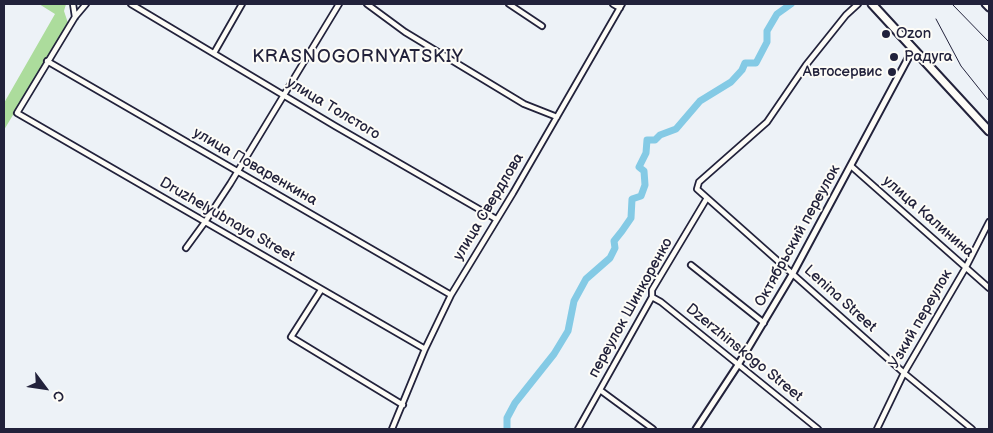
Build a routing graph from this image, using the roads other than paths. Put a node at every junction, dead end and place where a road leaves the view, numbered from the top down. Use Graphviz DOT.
graph roads {
  1 [pos="73,4"];
  2 [pos="86,4"];
  3 [pos="132,4"];
  4 [pos="242,4"];
  5 [pos="339,4"];
  6 [pos="367,4"];
  7 [pos="509,4"];
  8 [pos="613,4"];
  9 [pos="858,4"];
  10 [pos="872,4"];
  11 [pos="985,4"];
  12 [pos="621,6"];
  13 [pos="989,8"];
  14 [pos="75,17"];
  15 [pos="542,26"];
  16 [pos="914,49"];
  17 [pos="214,53"];
  18 [pos="47,61"];
  19 [pos="284,95"];
  20 [pos="557,117"];
  21 [pos="989,131"];
  22 [pos="851,166"];
  23 [pos="237,171"];
  24 [pos="707,198"];
  25 [pos="496,219"];
  26 [pos="206,222"];
  27 [pos="989,222"];
  28 [pos="186,248"];
  29 [pos="691,265"];
  30 [pos="966,267"];
  31 [pos="793,273"];
  32 [pos="989,288"];
  33 [pos="321,290"];
  34 [pos="451,295"];
  35 [pos="652,297"];
  36 [pos="764,323"];
  37 [pos="424,349"];
  38 [pos="738,364"];
  39 [pos="904,373"];
  40 [pos="600,390"];
  41 [pos="402,405"];
  42 [pos="392,429"];
  43 [pos="578,429"];
  44 [pos="653,429"];
  45 [pos="696,429"];
  46 [pos="818,429"];
  47 [pos="877,429"];
  48 [pos="972,429"];
  1 -- 14 [label="street"];
  2 -- 14 [label="street"];
  3 -- 17 [label="street, улица Толстого"];
  4 -- 17 [label="street"];
  5 -- 19 [label="street"];
  6 -- 20 [label="street"];
  7 -- 15 [label="street"];
  8 -- 12 [label="street"];
  9 -- 24 [label="street, Lenina Street"];
  10 -- 16 [label="main road"];
  11 -- 13 [label="street"];
  12 -- 20 [label="street, улица Свердлова"];
  14 -- 18 [label="street"];
  16 -- 21 [label="main road"];
  16 -- 22 [label="street, Октябрьский переулок"];
  17 -- 19 [label="street, улица Толстого"];
  18 -- 23 [label="street, улица Поваренкина"];
  18 -- 26 [label="street, Druzhelyubnaya Street"];
  19 -- 23 [label="street"];
  19 -- 25 [label="street, улица Толстого"];
  20 -- 25 [label="street, улица Свердлова"];
  22 -- 30 [label="street, улица Калинина"];
  22 -- 31 [label="street, Октябрьский переулок"];
  23 -- 26 [label="street"];
  23 -- 34 [label="street, улица Поваренкина"];
  24 -- 31 [label="street, Lenina Street"];
  24 -- 35 [label="street, переулок Шинкоренко"];
  25 -- 34 [label="street, улица Свердлова"];
  26 -- 28 [label="street"];
  26 -- 33 [label="street, Druzhelyubnaya Street"];
  27 -- 30 [label="street, Узкий переулок"];
  29 -- 36 [label="street"];
  30 -- 32 [label="street, улица Калинина"];
  30 -- 39 [label="street, Узкий переулок"];
  31 -- 36 [label="street, Октябрьский переулок"];
  31 -- 39 [label="street, Lenina Street"];
  33 -- 37 [label="street, Druzhelyubnaya Street"];
  33 -- 41 [label="street"];
  34 -- 37 [label="street, улица Свердлова"];
  35 -- 38 [label="street, Dzerzhinskogo Street"];
  35 -- 40 [label="street, переулок Шинкоренко"];
  36 -- 38 [label="street, Октябрьский переулок"];
  37 -- 41 [label="street, улица Свердлова"];
  38 -- 45 [label="street, Октябрьский переулок"];
  38 -- 46 [label="street, Dzerzhinskogo Street"];
  39 -- 47 [label="street, Узкий переулок"];
  39 -- 48 [label="street, Lenina Street"];
  40 -- 43 [label="street, переулок Шинкоренко"];
  40 -- 44 [label="street"];
  41 -- 42 [label="street, улица Свердлова"];
}
